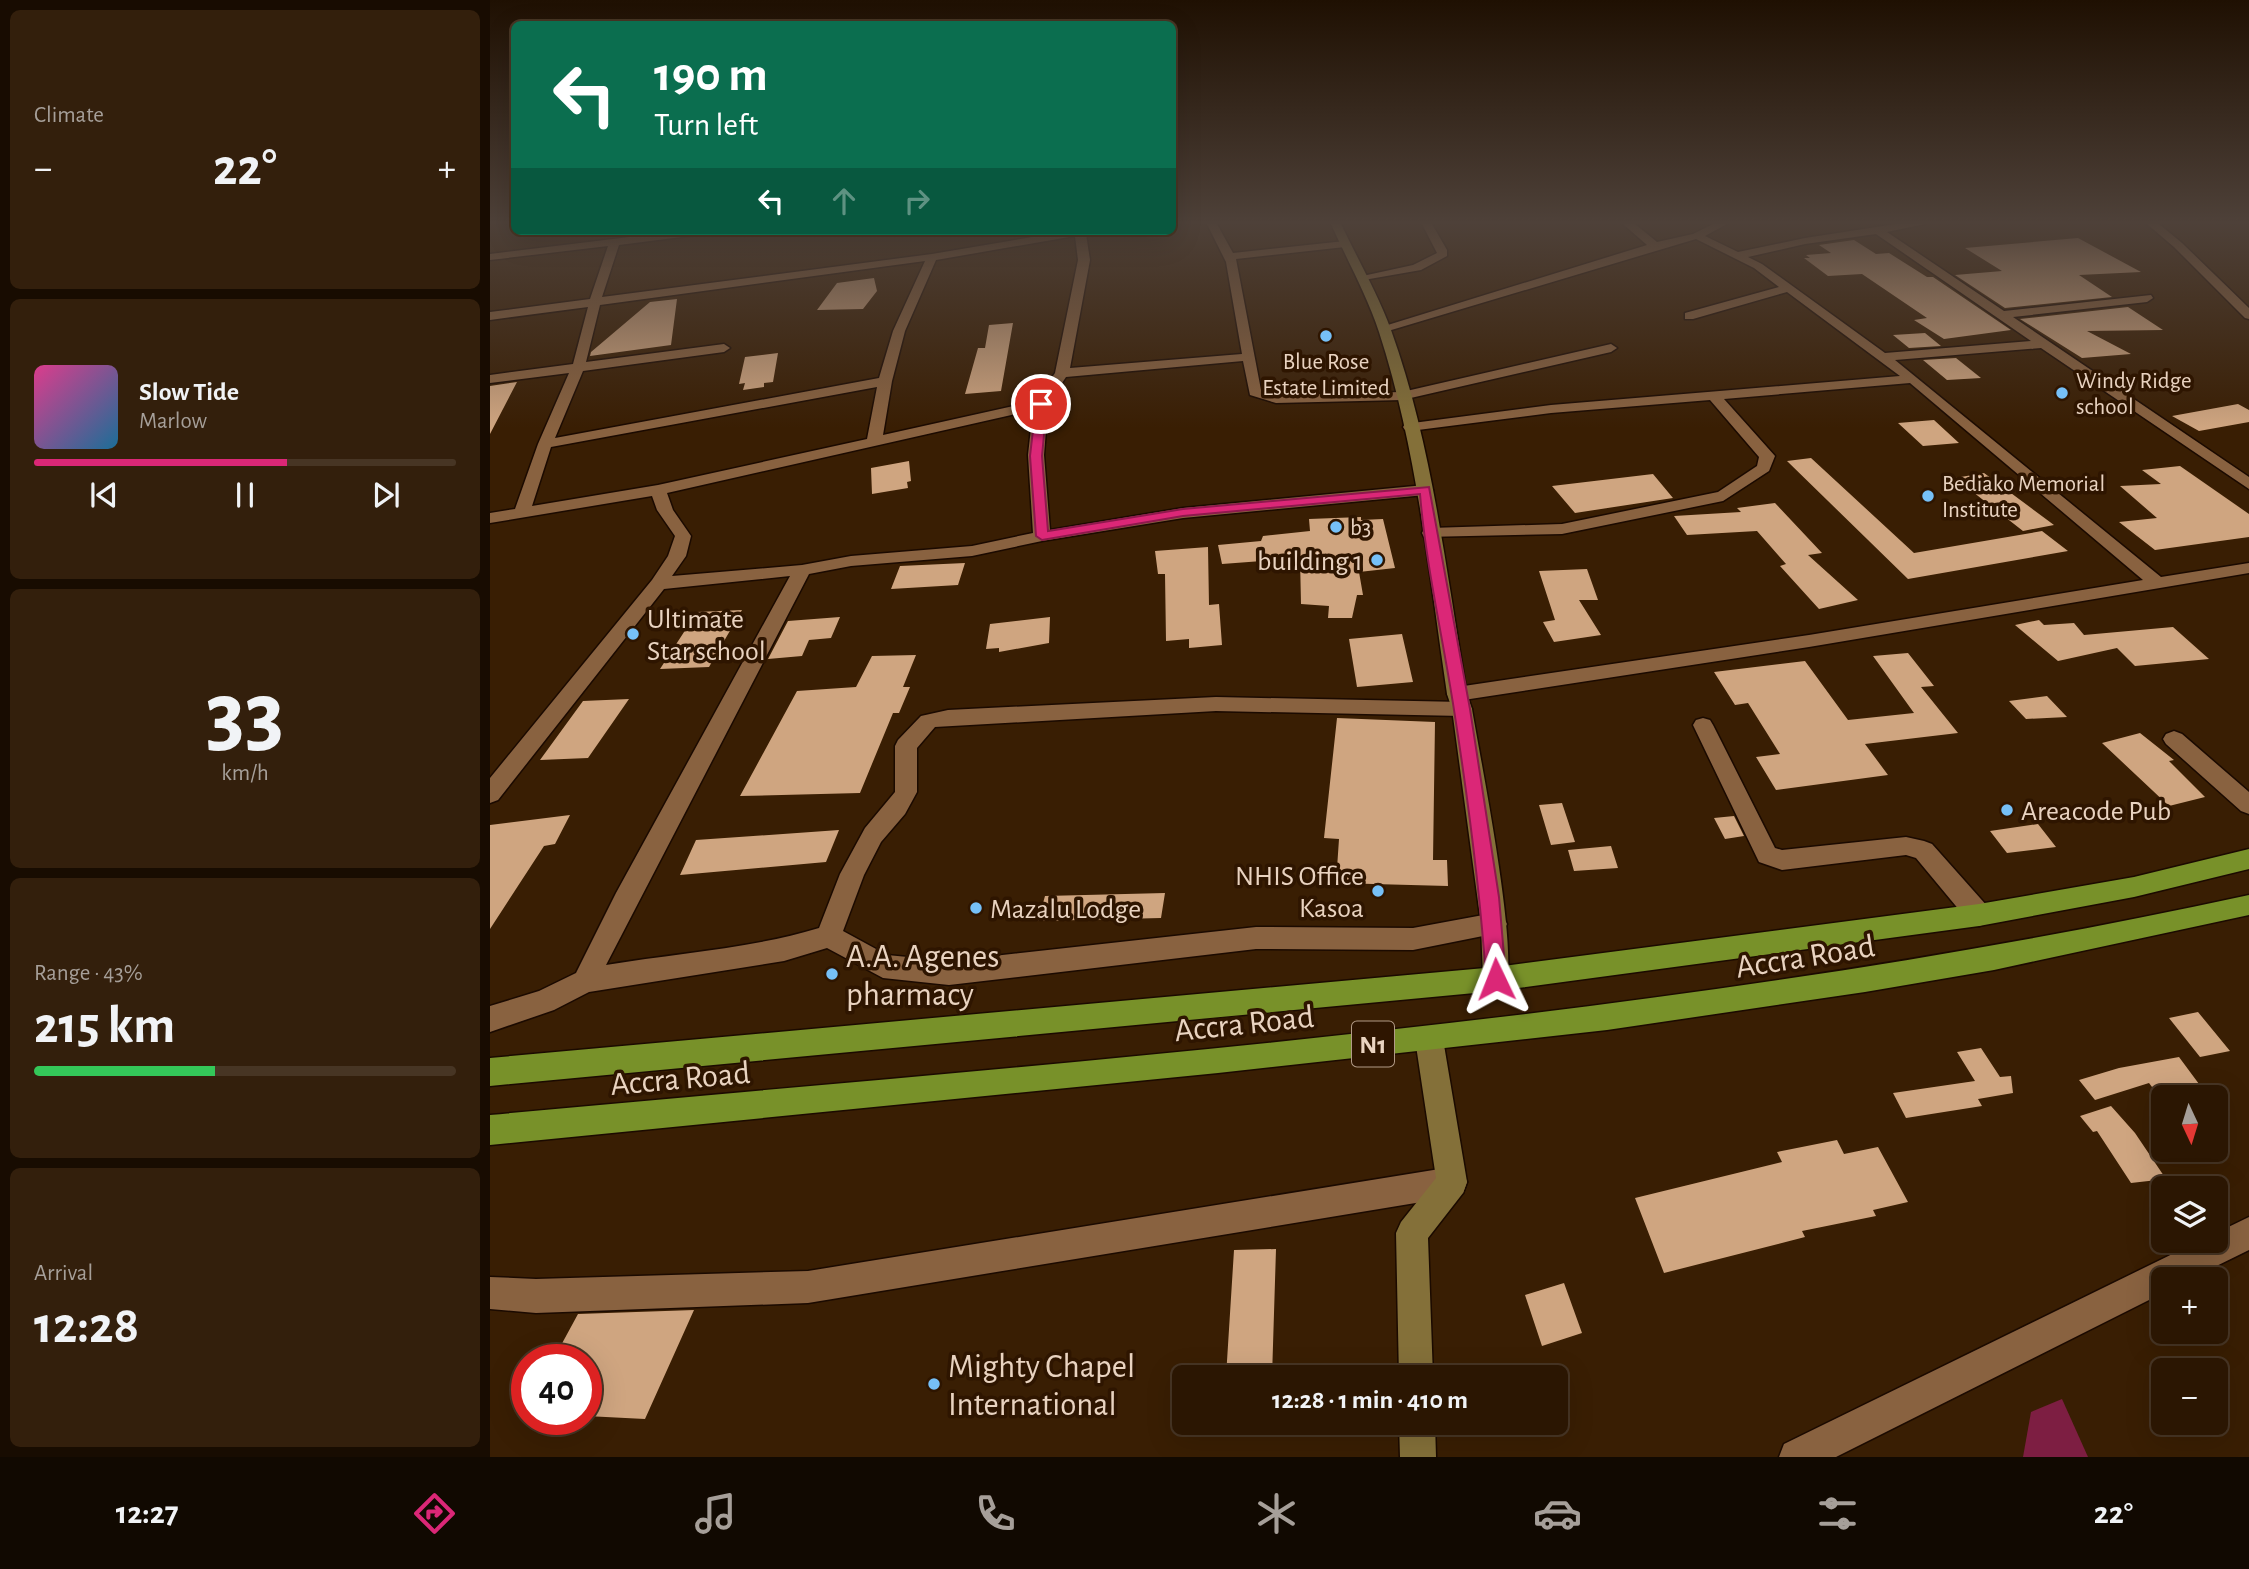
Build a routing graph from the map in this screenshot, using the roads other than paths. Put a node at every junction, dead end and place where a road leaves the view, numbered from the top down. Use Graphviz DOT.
graph roads {
  1 [pos="598,292"];
  2 [pos="670,292"];
  3 [pos="916,292"];
  4 [pos="1078,292"];
  5 [pos="1236,292"];
  6 [pos="1368,292"];
  7 [pos="1503,292"];
  8 [pos="1776,292"];
  9 [pos="1795,292"];
  10 [pos="1966,292"];
  11 [pos="2226,292"];
  12 [pos="2147,298"];
  13 [pos="595,302"];
  14 [pos="1999,315"];
  15 [pos="2249,315"];
  16 [pos="490,316"];
  17 [pos="1689,316"];
  18 [pos="1384,328"];
  19 [pos="2041,344"];
  20 [pos="724,348"];
  21 [pos="1611,348"];
  22 [pos="1249,357"];
  23 [pos="1882,357"];
  24 [pos="579,365"];
  25 [pos="1062,373"];
  26 [pos="490,379"];
  27 [pos="1913,379"];
  28 [pos="885,381"];
  29 [pos="1402,396"];
  30 [pos="1715,397"];
  31 [pos="1041,404"];
  32 [pos="1410,427"];
  33 [pos="874,443"];
  34 [pos="545,444"];
  35 [pos="2249,484"];
  36 [pos="658,490"];
  37 [pos="1425,490"];
  38 [pos="521,514"];
  39 [pos="490,518"];
  40 [pos="1430,533"];
  41 [pos="1042,536"];
  42 [pos="2249,568"];
  43 [pos="802,570"];
  44 [pos="2155,582"];
  45 [pos="659,584"];
  46 [pos="1460,702"];
  47 [pos="1703,725"];
  48 [pos="2174,739"];
  49 [pos="490,794"];
  50 [pos="2249,805"];
  51 [pos="2249,859"];
  52 [pos="2249,905"];
  53 [pos="1979,915"];
  54 [pos="1494,924"];
  55 [pos="829,936"];
  56 [pos="1496,979"];
  57 [pos="585,981"];
  58 [pos="490,1019"];
  59 [pos="1429,1039"];
  60 [pos="490,1072"];
  61 [pos="490,1130"];
  62 [pos="1452,1182"];
  63 [pos="2249,1233"];
  64 [pos="490,1293"];
  65 [pos="1416,1365"];
  66 [pos="1417,1435"];
  67 [pos="1418,1457"];
  68 [pos="1797,1457"];
  1 -- 13 [label="street"];
  2 -- 13 [label="street"];
  3 -- 28 [label="street"];
  4 -- 25 [label="street"];
  5 -- 22 [label="street"];
  6 -- 18 [label="street"];
  7 -- 18 [label="street"];
  8 -- 17 [label="street"];
  9 -- 23 [label="street"];
  10 -- 14 [label="street"];
  11 -- 15 [label="street"];
  12 -- 14 [label="street"];
  13 -- 16 [label="street"];
  13 -- 24 [label="street"];
  14 -- 19 [label="street"];
  18 -- 29 [label="street"];
  19 -- 23 [label="street"];
  19 -- 35 [label="street"];
  20 -- 24 [label="street"];
  21 -- 29 [label="street"];
  22 -- 25 [label="street"];
  22 -- 29 [label="street"];
  23 -- 27 [label="street"];
  24 -- 26 [label="street"];
  24 -- 34 [label="street"];
  25 -- 31 [label="street"];
  27 -- 30 [label="street"];
  27 -- 44 [label="street"];
  28 -- 33 [label="street"];
  28 -- 34 [label="street"];
  29 -- 32 [label="street"];
  30 -- 32 [label="street"];
  30 -- 40 [label="street"];
  31 -- 33 [label="street"];
  31 -- 41 [label="street"];
  32 -- 37 [label="street"];
  33 -- 36 [label="street"];
  34 -- 38 [label="street"];
  36 -- 38 [label="street"];
  36 -- 45 [label="street"];
  37 -- 40 [label="street"];
  37 -- 41 [label="street"];
  38 -- 39 [label="street"];
  40 -- 46 [label="street"];
  41 -- 43 [label="street"];
  42 -- 44 [label="street"];
  43 -- 45 [label="street"];
  43 -- 57 [label="street"];
  44 -- 46 [label="street"];
  45 -- 49 [label="street"];
  46 -- 54 [label="street"];
  46 -- 55 [label="street"];
  47 -- 53 [label="street"];
  48 -- 50 [label="street"];
  51 -- 53 [label="highway, Accra Road / N1"];
  52 -- 59 [label="highway, Accra Road / N1"];
  53 -- 56 [label="highway, Accra Road / N1"];
  54 -- 55 [label="street"];
  54 -- 56 [label="street"];
  55 -- 57 [label="street"];
  56 -- 60 [label="highway, Accra Road / N1"];
  57 -- 58 [label="street"];
  59 -- 61 [label="highway, Accra Road / N1"];
  59 -- 62 [label="street"];
  62 -- 64 [label="street"];
  62 -- 65 [label="street"];
  63 -- 68 [label="street"];
  66 -- 67 [label="street"];
}
